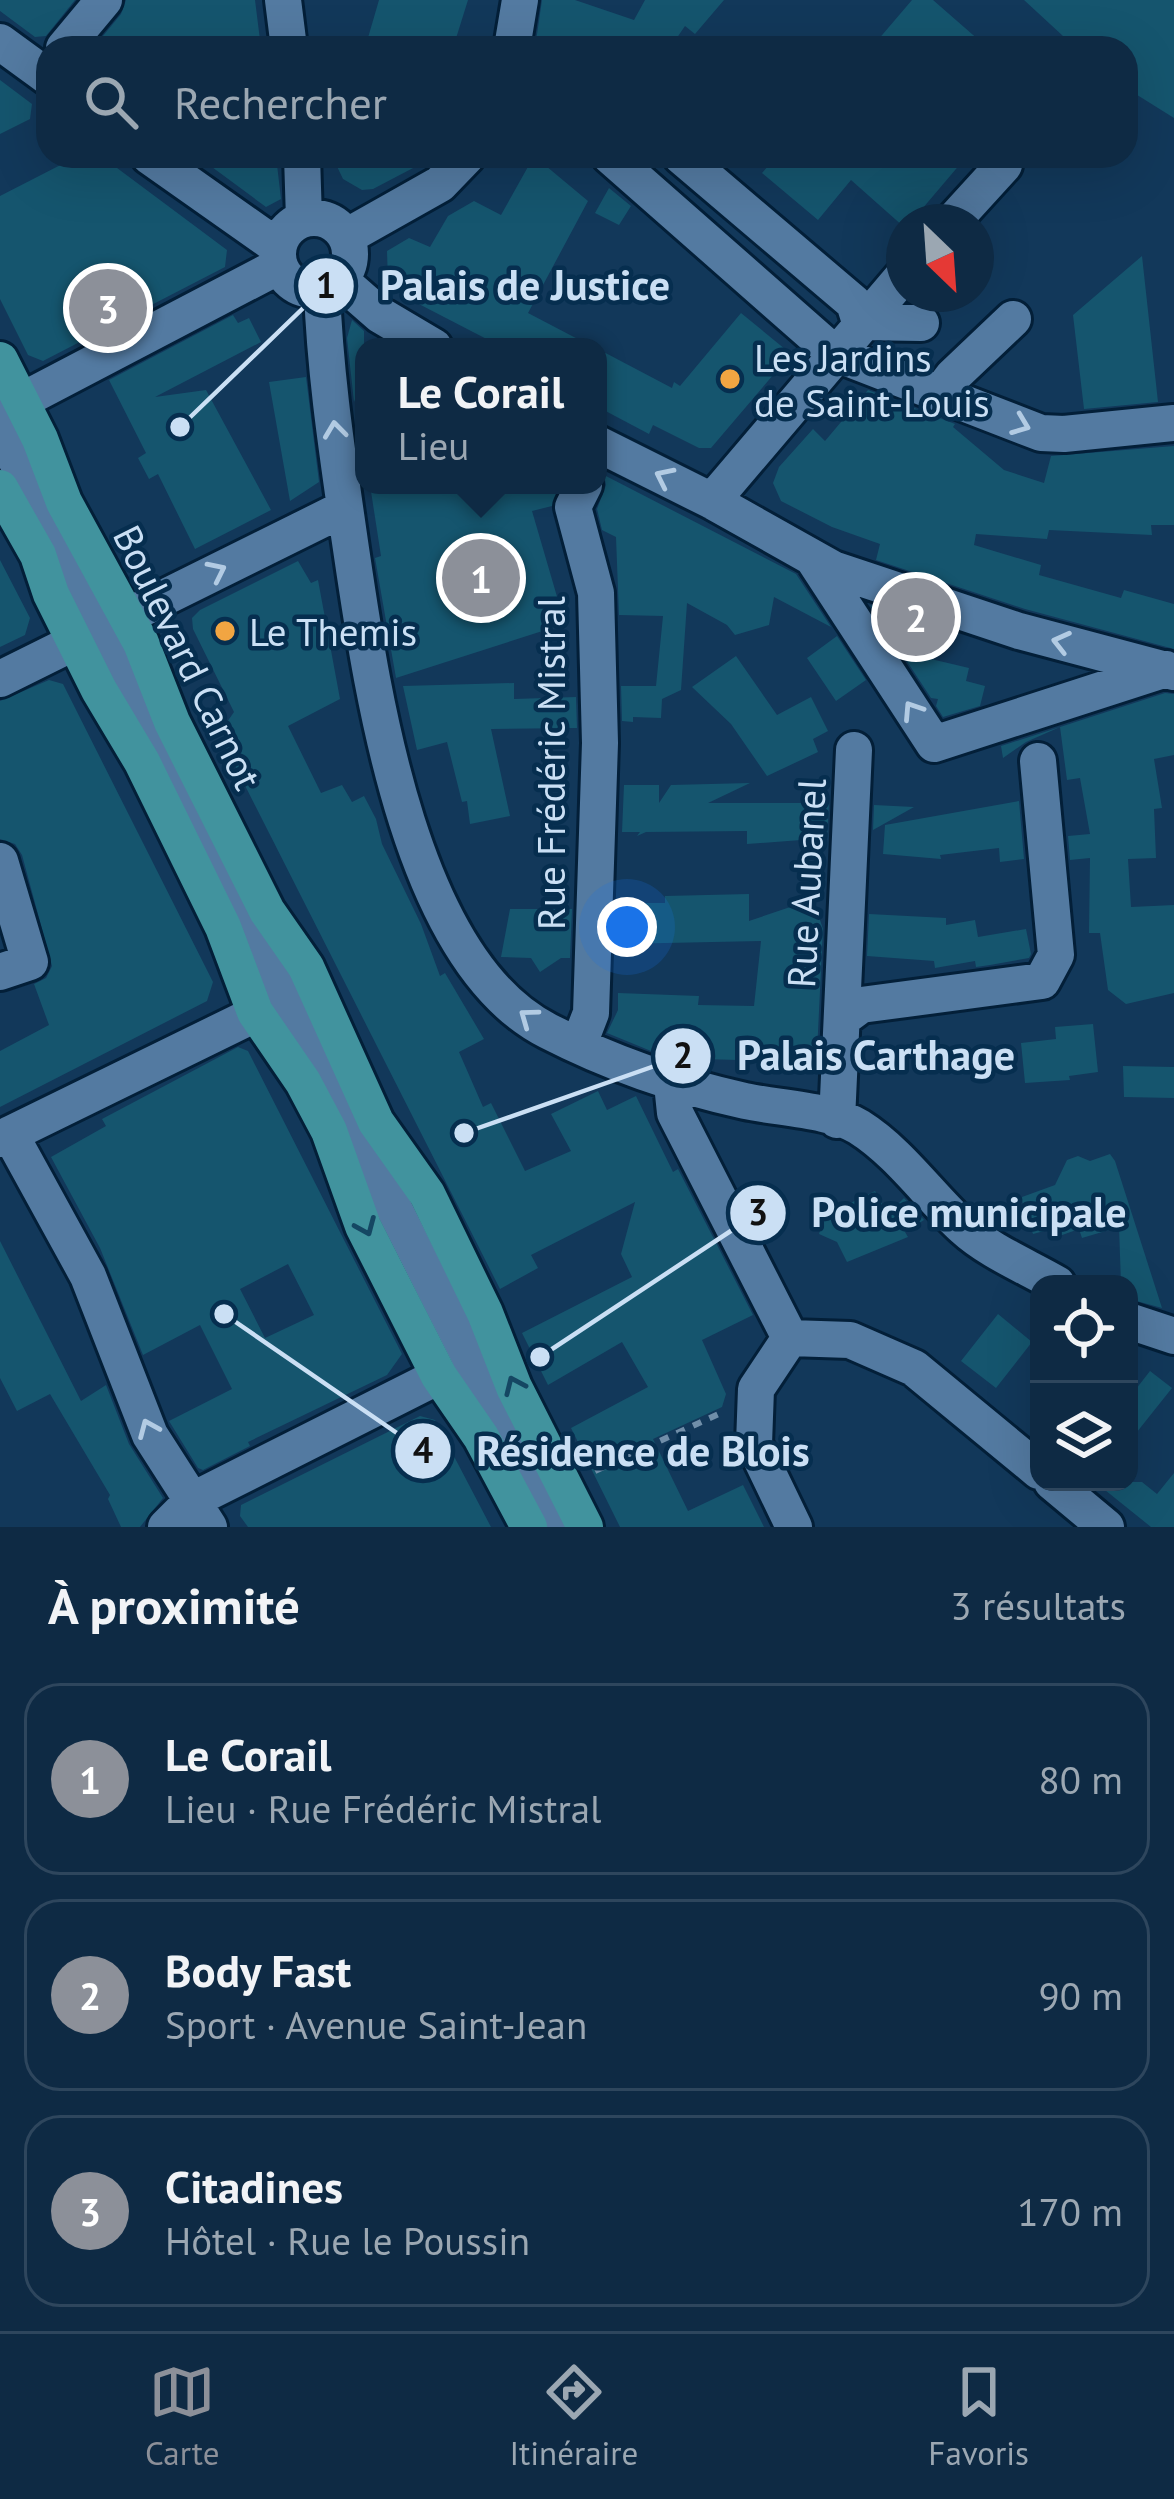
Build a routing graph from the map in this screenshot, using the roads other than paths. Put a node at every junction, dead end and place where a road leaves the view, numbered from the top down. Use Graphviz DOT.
graph roads {
  1 [pos="104,0"];
  2 [pos="283,0"];
  3 [pos="520,0"];
  4 [pos="75,36"];
  5 [pos="288,36"];
  6 [pos="514,36"];
  7 [pos="0,43"];
  8 [pos="36,59"];
  9 [pos="164,168"];
  10 [pos="302,168"];
  11 [pos="455,168"];
  12 [pos="624,168"];
  13 [pos="695,168"];
  14 [pos="1001,168"];
  15 [pos="968,204"];
  16 [pos="304,219"];
  17 [pos="346,237"];
  18 [pos="279,257"];
  19 [pos="331,285"];
  20 [pos="886,294"];
  21 [pos="1013,319"];
  22 [pos="860,322"];
  23 [pos="921,323"];
  24 [pos="419,338"];
  25 [pos="834,353"];
  26 [pos="0,360"];
  27 [pos="940,394"];
  28 [pos="7,414"];
  29 [pos="1174,422"];
  30 [pos="607,453"];
  31 [pos="0,488"];
  32 [pos="580,494"];
  33 [pos="712,501"];
  34 [pos="345,508"];
  35 [pos="814,559"];
  36 [pos="101,629"];
  37 [pos="1170,671"];
  38 [pos="0,679"];
  39 [pos="854,750"];
  40 [pos="1038,760"];
  41 [pos="0,861"];
  42 [pos="0,972"];
  43 [pos="286,999"];
  44 [pos="842,1019"];
  45 [pos="579,1044"];
  46 [pos="672,1084"];
  47 [pos="837,1120"];
  48 [pos="5,1137"];
  49 [pos="0,1182"];
  50 [pos="47,1206"];
  51 [pos="1042,1275"];
  52 [pos="1138,1325"];
  53 [pos="1174,1336"];
  54 [pos="790,1338"];
  55 [pos="439,1376"];
  56 [pos="1030,1464"];
  57 [pos="1063,1491"];
  58 [pos="201,1514"];
  59 [pos="166,1527"];
  60 [pos="529,1527"];
  61 [pos="555,1527"];
  62 [pos="585,1527"];
  63 [pos="794,1527"];
  64 [pos="1106,1527"];
  1 -- 4 [label="street"];
  2 -- 5 [label="street"];
  3 -- 6 [label="street"];
  7 -- 8 [label="street"];
  9 -- 18 [label="street"];
  10 -- 16 [label="street"];
  11 -- 17 [label="street"];
  12 -- 25 [label="street"];
  13 -- 22 [label="street"];
  14 -- 15 [label="street"];
  16 -- 17 [label="street"];
  16 -- 18 [label="street"];
  17 -- 19 [label="street"];
  18 -- 19 [label="street"];
  18 -- 28 [label="street"];
  19 -- 24 [label="street"];
  34 -- 19 [label="street, one-way"];
  20 -- 22 [label="street"];
  21 -- 27 [label="street"];
  22 -- 23 [label="street"];
  22 -- 25 [label="street"];
  25 -- 27 [label="street"];
  25 -- 33 [label="street"];
  26 -- 28 [label="main road, Boulevard Carnot"];
  27 -- 29 [label="street, one-way"];
  28 -- 36 [label="main road, Boulevard Carnot"];
  33 -- 30 [label="street, one-way"];
  31 -- 36 [label="main road, Boulevard Carnot"];
  32 -- 45 [label="street, Rue Frédéric Mistral"];
  33 -- 35 [label="street"];
  36 -- 34 [label="street, one-way"];
  45 -- 34 [label="street, one-way"];
  37 -- 35 [label="street, one-way"];
  37 -- 35 [label="street, one-way"];
  36 -- 38 [label="street"];
  36 -- 43 [label="main road, Boulevard Carnot"];
  36 -- 43 [label="main road, Boulevard Carnot"];
  39 -- 44 [label="street, Rue Aubanel"];
  40 -- 44 [label="street, Rue Aubanel"];
  41 -- 42 [label="street"];
  43 -- 48 [label="street"];
  43 -- 55 [label="main road, Boulevard Carnot, one-way"];
  43 -- 61 [label="street"];
  62 -- 43 [label="main road, Boulevard Carnot, one-way"];
  44 -- 47 [label="street, Rue Aubanel"];
  45 -- 46 [label="street"];
  46 -- 47 [label="street"];
  46 -- 54 [label="street"];
  47 -- 51 [label="street"];
  48 -- 50 [label="street"];
  49 -- 50 [label="street"];
  58 -- 50 [label="street, one-way"];
  52 -- 53 [label="street"];
  54 -- 56 [label="street"];
  54 -- 63 [label="street"];
  55 -- 58 [label="street"];
  55 -- 60 [label="main road, Boulevard Carnot"];
  57 -- 64 [label="street"];
  58 -- 59 [label="street"];
}
